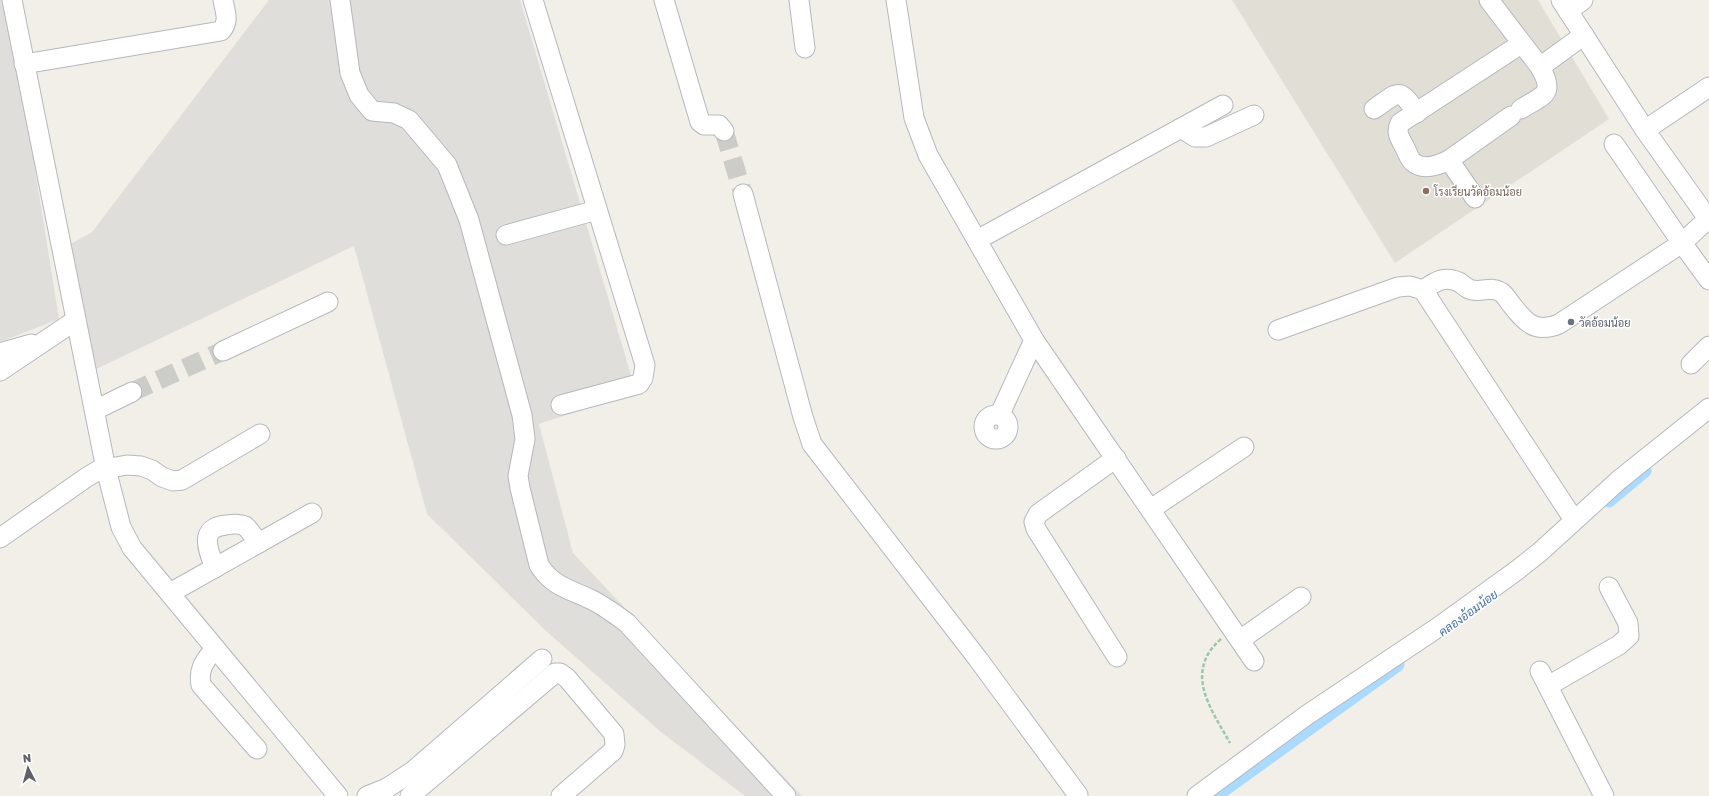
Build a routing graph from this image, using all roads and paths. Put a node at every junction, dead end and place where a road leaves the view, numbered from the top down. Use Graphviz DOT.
graph roads {
  1 [pos="12,0"];
  2 [pos="223,0"];
  3 [pos="340,0"];
  4 [pos="532,0"];
  5 [pos="664,0"];
  6 [pos="799,0"];
  7 [pos="896,0"];
  8 [pos="1489,0"];
  9 [pos="1571,4"];
  10 [pos="1584,35"];
  11 [pos="1521,44"];
  12 [pos="805,48"];
  13 [pos="24,64"];
  14 [pos="1540,67"];
  15 [pos="1709,87"];
  16 [pos="1224,105"];
  17 [pos="1374,110"];
  18 [pos="1417,113"];
  19 [pos="1254,115"];
  20 [pos="1181,128"];
  21 [pos="1645,130"];
  22 [pos="724,131"];
  23 [pos="1614,144"];
  24 [pos="1449,160"];
  25 [pos="743,194"];
  26 [pos="1475,198"];
  27 [pos="597,210"];
  28 [pos="1709,220"];
  29 [pos="506,235"];
  30 [pos="977,240"];
  31 [pos="1682,243"];
  32 [pos="1709,280"];
  33 [pos="1423,290"];
  34 [pos="328,302"];
  35 [pos="76,320"];
  36 [pos="1278,330"];
  37 [pos="48,339"];
  38 [pos="1034,340"];
  39 [pos="1709,346"];
  40 [pos="223,350"];
  41 [pos="0,352"];
  42 [pos="1691,364"];
  43 [pos="0,371"];
  44 [pos="132,392"];
  45 [pos="561,405"];
  46 [pos="1709,408"];
  47 [pos="95,410"];
  48 [pos="1000,414"];
  49 [pos="260,434"];
  50 [pos="1244,447"];
  51 [pos="1116,458"];
  52 [pos="106,469"];
  53 [pos="1151,509"];
  54 [pos="312,513"];
  55 [pos="1574,520"];
  56 [pos="0,538"];
  57 [pos="259,543"];
  58 [pos="215,568"];
  59 [pos="1609,588"];
  60 [pos="170,593"];
  61 [pos="1301,597"];
  62 [pos="1236,634"];
  63 [pos="215,648"];
  64 [pos="1117,657"];
  65 [pos="542,659"];
  66 [pos="1254,661"];
  67 [pos="1230,743"];
  68 [pos="258,749"];
  69 [pos="1211,792"];
  70 [pos="1078,795"];
  71 [pos="338,796"];
  72 [pos="367,796"];
  73 [pos="410,796"];
  74 [pos="561,796"];
  75 [pos="786,796"];
  76 [pos="1604,796"];
  1 -- 13 [label="street"];
  2 -- 13 [label="street"];
  3 -- 75 [label="street"];
  4 -- 27 [label="street"];
  5 -- 22 [label="street"];
  6 -- 12 [label="street"];
  7 -- 30 [label="street"];
  8 -- 11 [label="street"];
  9 -- 10 [label="street"];
  10 -- 14 [label="street"];
  10 -- 21 [label="street"];
  11 -- 14 [label="street"];
  11 -- 18 [label="street"];
  13 -- 35 [label="street"];
  14 -- 24 [label="street"];
  15 -- 21 [label="street"];
  16 -- 20 [label="street"];
  17 -- 18 [label="street"];
  18 -- 24 [label="street"];
  19 -- 20 [label="street"];
  20 -- 30 [label="street"];
  21 -- 28 [label="street"];
  23 -- 31 [label="street"];
  24 -- 26 [label="street"];
  25 -- 70 [label="street"];
  27 -- 29 [label="street"];
  27 -- 45 [label="street"];
  28 -- 31 [label="street"];
  30 -- 38 [label="street"];
  31 -- 32 [label="street"];
  31 -- 33 [label="street"];
  33 -- 36 [label="street"];
  33 -- 55 [label="street"];
  34 -- 40 [label="street"];
  35 -- 37 [label="street"];
  35 -- 47 [label="street"];
  37 -- 41 [label="street"];
  37 -- 43 [label="street"];
  38 -- 48 [label="street"];
  38 -- 51 [label="street"];
  39 -- 42 [label="street"];
  44 -- 47 [label="street"];
  46 -- 55 [label="street"];
  47 -- 52 [label="street"];
  49 -- 52 [label="street"];
  50 -- 53 [label="street"];
  51 -- 53 [label="street"];
  51 -- 64 [label="street"];
  52 -- 56 [label="street"];
  52 -- 60 [label="street"];
  53 -- 62 [label="street"];
  54 -- 57 [label="street"];
  55 -- 69 [label="street"];
  57 -- 58 [label="street"];
  57 -- 58 [label="street"];
  58 -- 60 [label="street"];
  59 -- 76 [label="street"];
  60 -- 63 [label="street"];
  61 -- 62 [label="street"];
  62 -- 66 [label="street"];
  62 -- 67 [label="path"];
  63 -- 68 [label="street"];
  63 -- 71 [label="street"];
  65 -- 72 [label="street"];
  73 -- 74 [label="street"];
}
